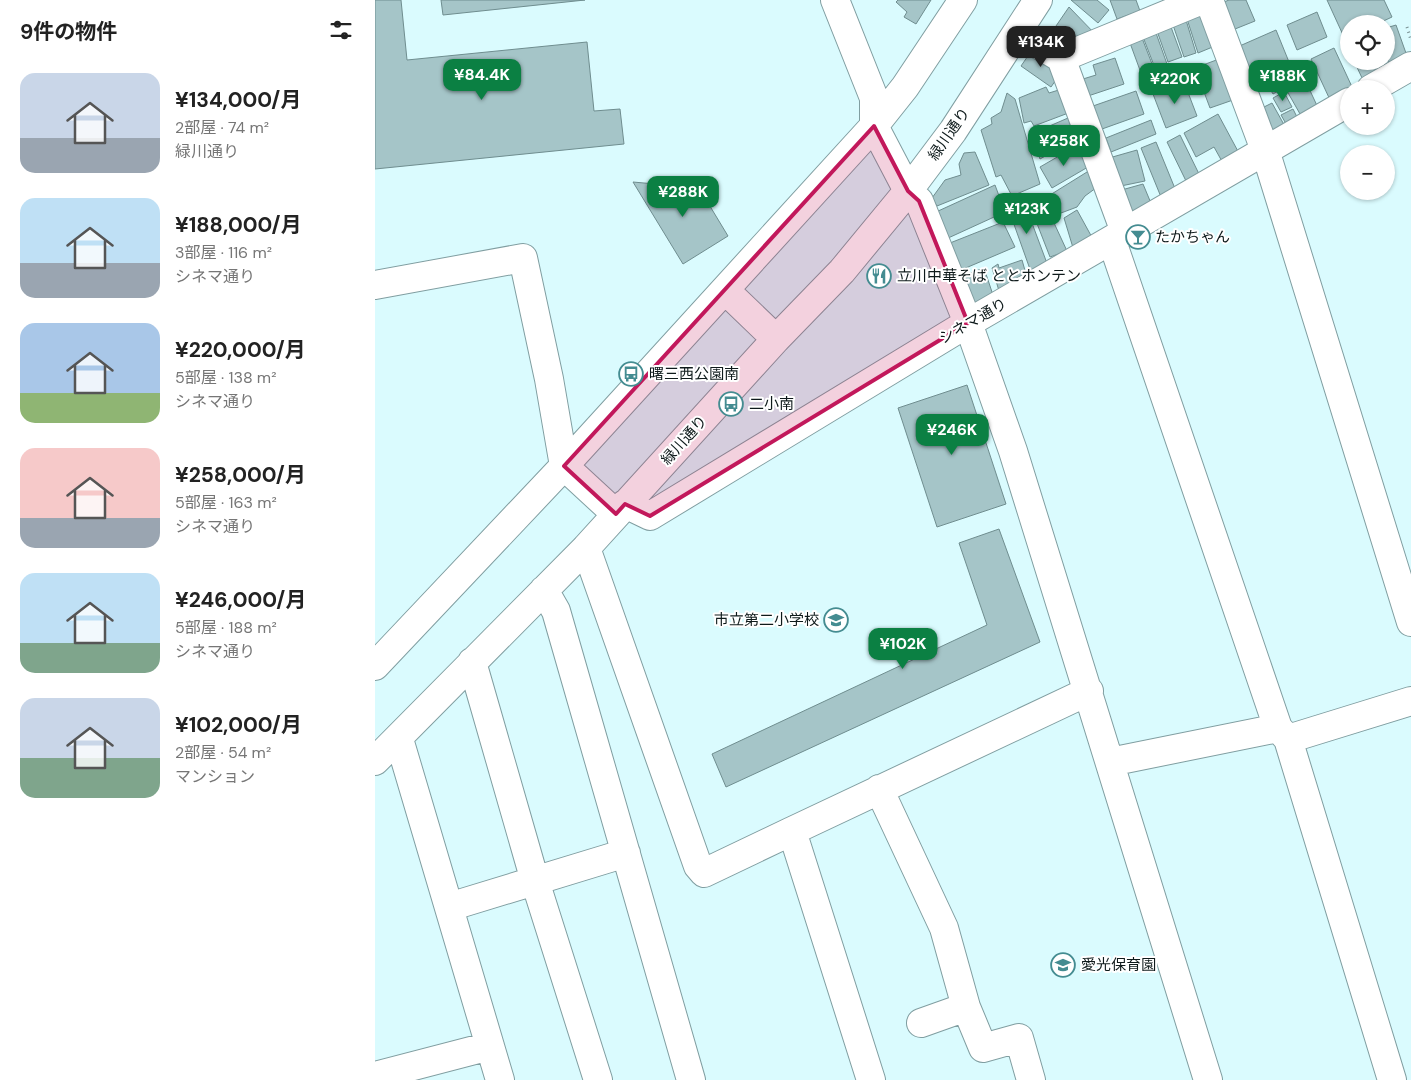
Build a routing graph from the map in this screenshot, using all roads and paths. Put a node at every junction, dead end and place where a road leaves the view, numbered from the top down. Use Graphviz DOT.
graph roads {
  1 [pos="835,0"];
  2 [pos="963,0"];
  3 [pos="1038,0"];
  4 [pos="1202,0"];
  5 [pos="1209,0"];
  6 [pos="1407,26"];
  7 [pos="1019,33"];
  8 [pos="1411,41"];
  9 [pos="1061,58"];
  10 [pos="1411,66"];
  11 [pos="1387,80"];
  12 [pos="1340,107"];
  13 [pos="874,126"];
  14 [pos="1265,150"];
  15 [pos="908,191"];
  16 [pos="1119,236"];
  17 [pos="375,285"];
  18 [pos="725,290"];
  19 [pos="968,323"];
  20 [pos="776,339"];
  21 [pos="564,466"];
  22 [pos="621,509"];
  23 [pos="586,548"];
  24 [pos="544,590"];
  25 [pos="1411,622"];
  26 [pos="376,658"];
  27 [pos="473,662"];
  28 [pos="1089,690"];
  29 [pos="1411,701"];
  30 [pos="1283,733"];
  31 [pos="399,739"];
  32 [pos="375,761"];
  33 [pos="1110,762"];
  34 [pos="879,789"];
  35 [pos="792,831"];
  36 [pos="626,853"];
  37 [pos="535,881"];
  38 [pos="449,906"];
  39 [pos="966,1007"];
  40 [pos="921,1023"];
  41 [pos="490,1046"];
  42 [pos="375,1076"];
  43 [pos="500,1080"];
  44 [pos="599,1080"];
  45 [pos="691,1080"];
  46 [pos="871,1080"];
  47 [pos="1031,1080"];
  48 [pos="1209,1080"];
  49 [pos="1392,1080"];
  1 -- 13 [label="street"];
  2 -- 13 [label="street"];
  3 -- 7 [label="street, 緑川通り"];
  4 -- 9 [label="street"];
  5 -- 14 [label="street"];
  6 -- 8 [label="path"];
  7 -- 9 [label="street"];
  7 -- 15 [label="street, 緑川通り"];
  9 -- 16 [label="street"];
  10 -- 11 [label="street"];
  12 -- 14 [label="street, シネマ通り"];
  13 -- 15 [label="street"];
  13 -- 18 [label="street"];
  14 -- 16 [label="street, シネマ通り"];
  14 -- 25 [label="street"];
  15 -- 19 [label="street"];
  15 -- 20 [label="street, 緑川通り"];
  16 -- 19 [label="street, シネマ通り"];
  16 -- 30 [label="street"];
  17 -- 21 [label="street"];
  18 -- 20 [label="street"];
  18 -- 21 [label="street"];
  19 -- 22 [label="street, シネマ通り"];
  19 -- 28 [label="street"];
  20 -- 22 [label="street, 緑川通り"];
  21 -- 22 [label="street"];
  21 -- 26 [label="street"];
  22 -- 23 [label="street, 緑川通り"];
  23 -- 24 [label="street, 緑川通り"];
  23 -- 35 [label="street"];
  24 -- 27 [label="street, 緑川通り"];
  24 -- 36 [label="street"];
  27 -- 31 [label="street, 緑川通り"];
  27 -- 37 [label="street"];
  28 -- 33 [label="street"];
  28 -- 34 [label="street"];
  29 -- 30 [label="street"];
  30 -- 33 [label="street"];
  30 -- 49 [label="street"];
  31 -- 32 [label="street, 緑川通り"];
  31 -- 38 [label="street"];
  33 -- 48 [label="street"];
  34 -- 35 [label="street"];
  34 -- 39 [label="street"];
  35 -- 46 [label="street"];
  36 -- 37 [label="street"];
  36 -- 45 [label="street"];
  37 -- 38 [label="street"];
  37 -- 44 [label="street"];
  38 -- 41 [label="street"];
  39 -- 40 [label="street"];
  39 -- 47 [label="street"];
  41 -- 42 [label="street"];
  41 -- 43 [label="street"];
}
